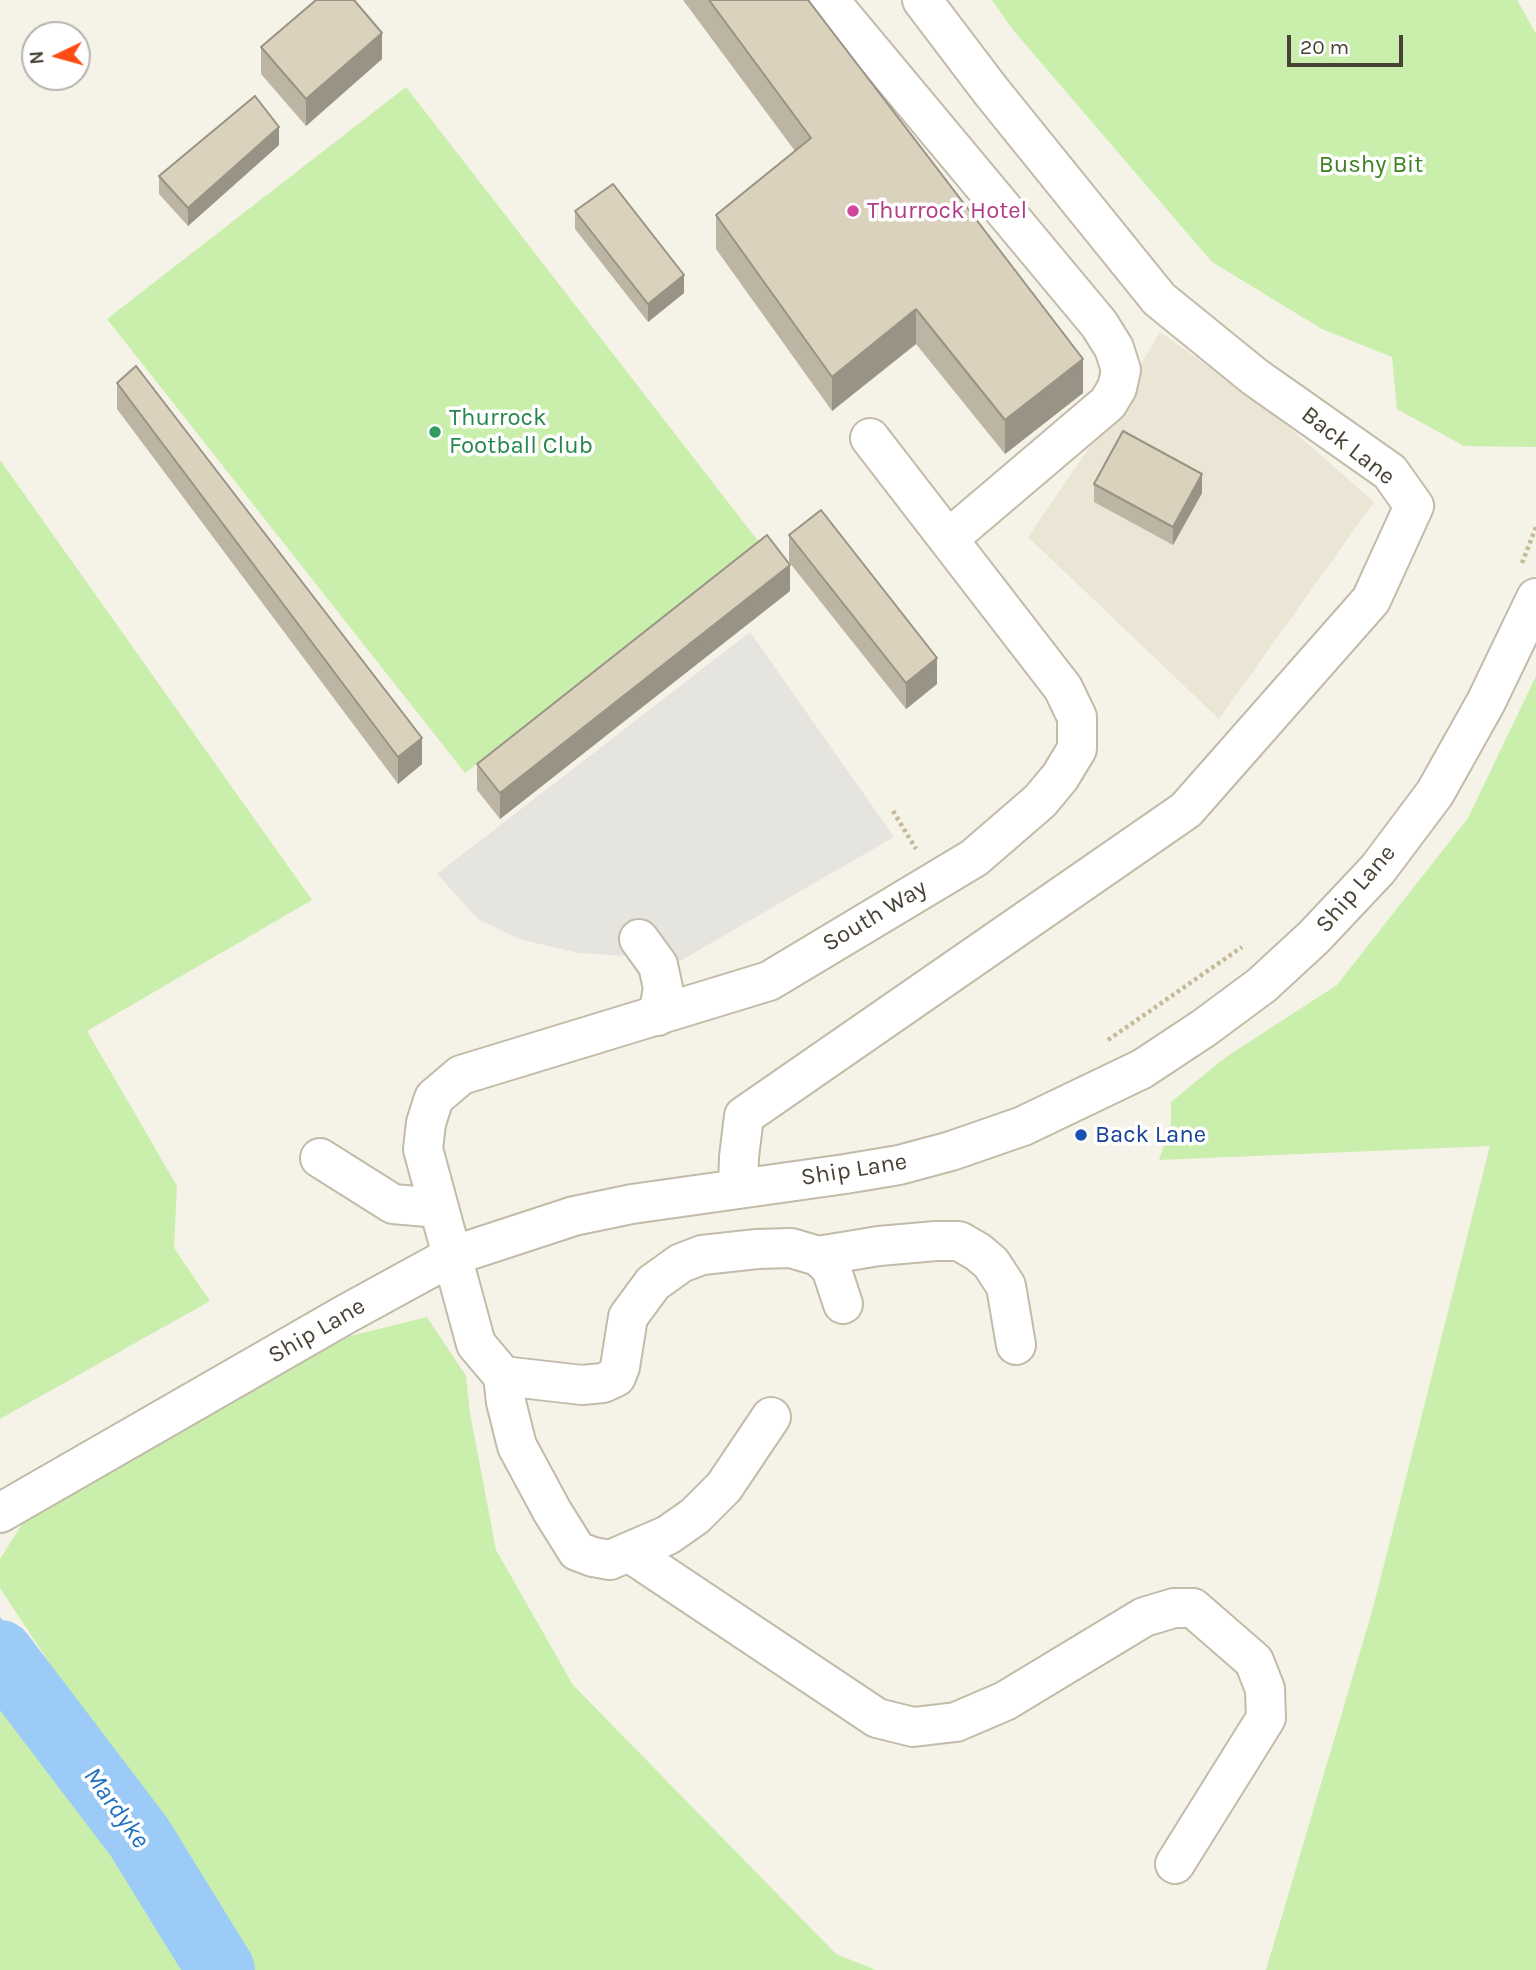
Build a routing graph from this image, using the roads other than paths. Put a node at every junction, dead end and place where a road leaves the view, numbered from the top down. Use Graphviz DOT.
graph roads {
  1 [pos="829,0"];
  2 [pos="922,0"];
  3 [pos="870,438"];
  4 [pos="948,539"];
  5 [pos="1536,598"];
  6 [pos="639,939"];
  7 [pos="658,1016"];
  8 [pos="320,1158"];
  9 [pos="738,1187"];
  10 [pos="439,1208"];
  11 [pos="452,1256"];
  12 [pos="818,1256"];
  13 [pos="843,1304"];
  14 [pos="1016,1345"];
  15 [pos="503,1376"];
  16 [pos="771,1416"];
  17 [pos="0,1513"];
  18 [pos="630,1553"];
  19 [pos="1175,1864"];
  1 -- 4 [label="street"];
  2 -- 9 [label="street, Back Lane"];
  3 -- 4 [label="street, South Way"];
  4 -- 7 [label="street, South Way"];
  5 -- 9 [label="street, Ship Lane"];
  6 -- 7 [label="street"];
  7 -- 10 [label="street, South Way"];
  8 -- 10 [label="street"];
  9 -- 11 [label="street, Ship Lane"];
  10 -- 11 [label="street, South Way"];
  11 -- 15 [label="street, South Way"];
  11 -- 17 [label="street, Ship Lane"];
  12 -- 13 [label="street"];
  12 -- 14 [label="street"];
  12 -- 15 [label="street"];
  15 -- 18 [label="street"];
  16 -- 18 [label="street"];
  18 -- 19 [label="street"];
}
